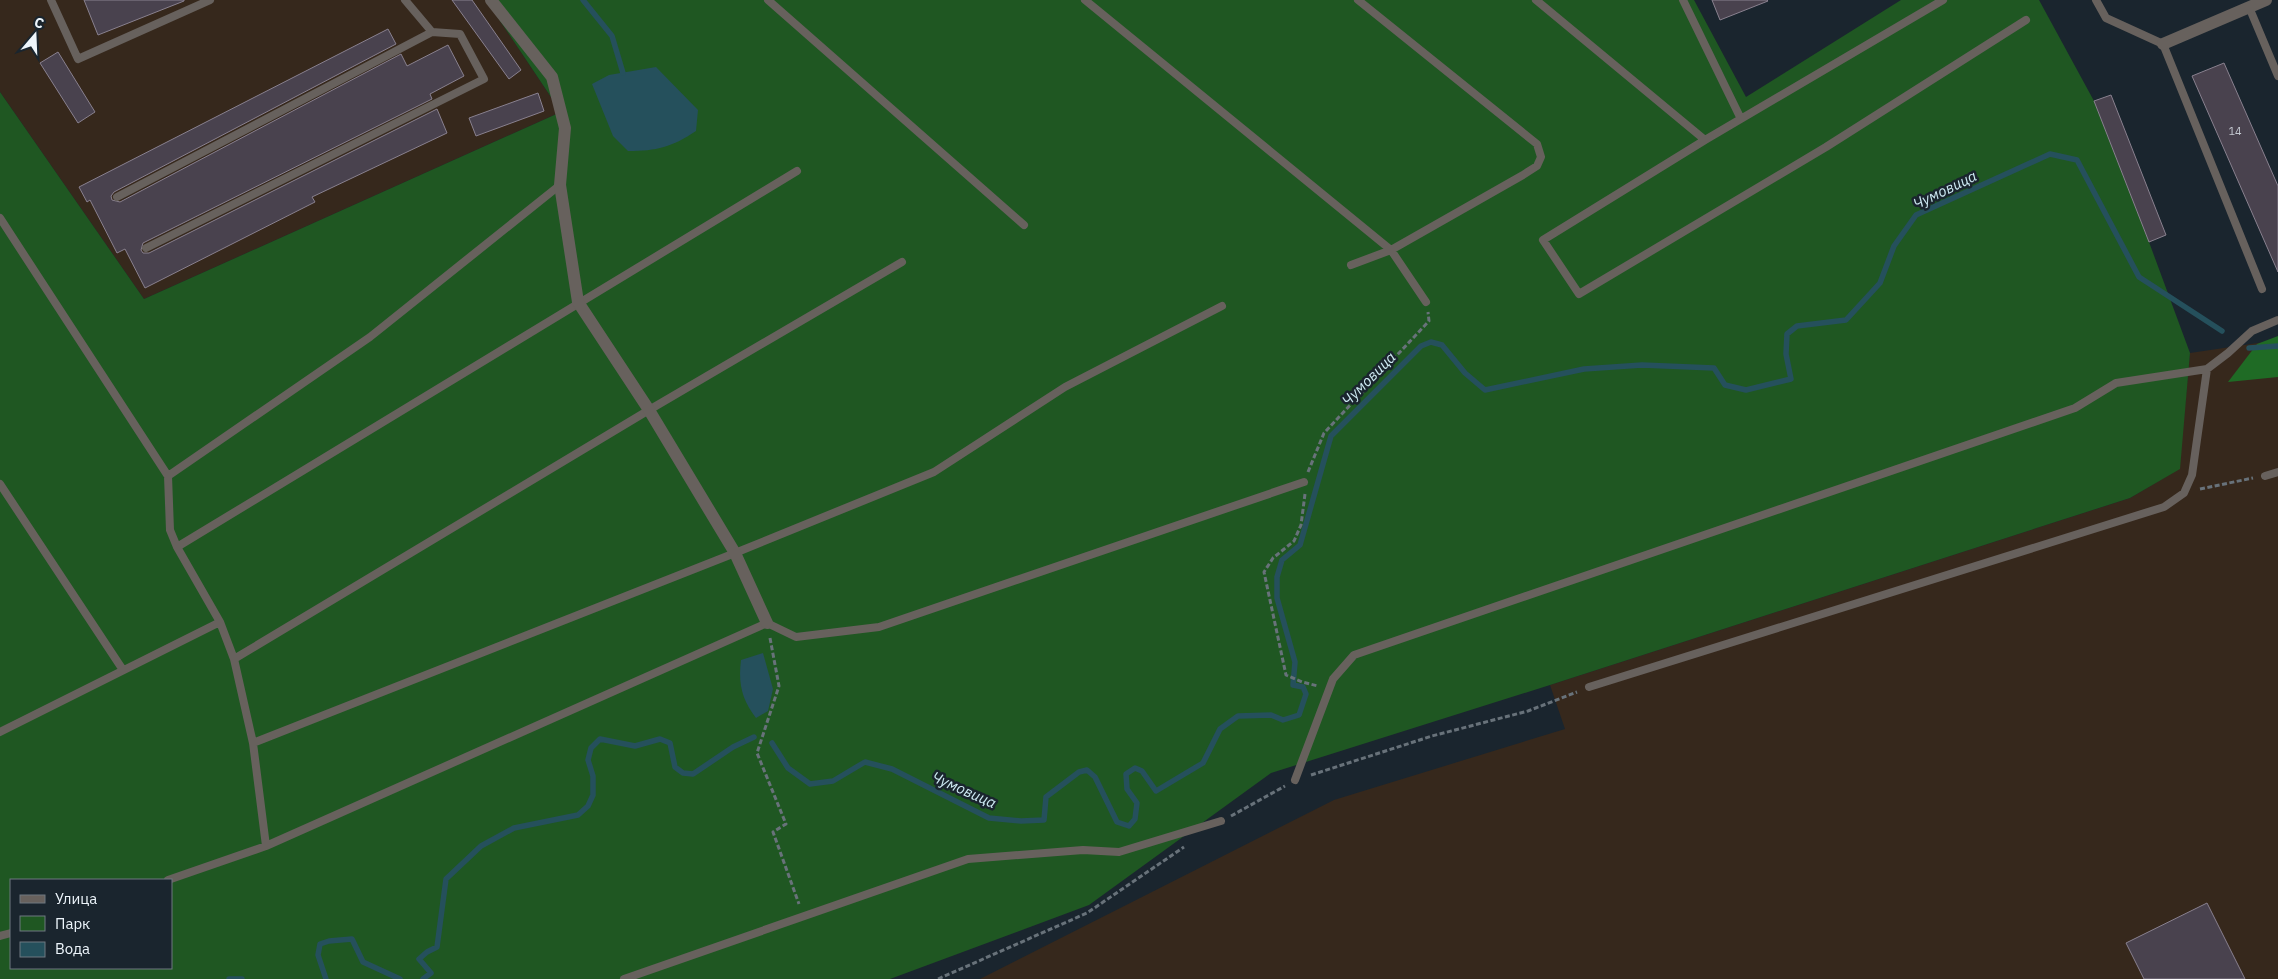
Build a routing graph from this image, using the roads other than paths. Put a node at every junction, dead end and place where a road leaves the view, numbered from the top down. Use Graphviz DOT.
graph roads {
  1 [pos="52,0"];
  2 [pos="210,0"];
  3 [pos="405,0"];
  4 [pos="491,0"];
  5 [pos="768,0"];
  6 [pos="1085,0"];
  7 [pos="1358,0"];
  8 [pos="1536,0"];
  9 [pos="1683,0"];
  10 [pos="1943,0"];
  11 [pos="2096,0"];
  12 [pos="2266,0"];
  13 [pos="2249,7"];
  14 [pos="2026,20"];
  15 [pos="432,32"];
  16 [pos="2163,44"];
  17 [pos="2278,76"];
  18 [pos="1741,119"];
  19 [pos="1705,140"];
  20 [pos="797,171"];
  21 [pos="560,185"];
  22 [pos="117,197"];
  23 [pos="0,218"];
  24 [pos="1024,225"];
  25 [pos="146,248"];
  26 [pos="1391,250"];
  27 [pos="902,262"];
  28 [pos="1351,265"];
  29 [pos="2262,289"];
  30 [pos="578,302"];
  31 [pos="1426,302"];
  32 [pos="1222,306"];
  33 [pos="2278,320"];
  34 [pos="2207,369"];
  35 [pos="649,410"];
  36 [pos="2278,472"];
  37 [pos="168,476"];
  38 [pos="2266,476"];
  39 [pos="1304,482"];
  40 [pos="0,484"];
  41 [pos="177,547"];
  42 [pos="735,553"];
  43 [pos="220,622"];
  44 [pos="767,623"];
  45 [pos="234,659"];
  46 [pos="123,670"];
  47 [pos="1589,687"];
  48 [pos="0,732"];
  49 [pos="253,743"];
  50 [pos="1295,780"];
  51 [pos="1221,822"];
  52 [pos="266,846"];
  53 [pos="171,879"];
  54 [pos="624,979"];
  1 -- 2 [label="lane"];
  3 -- 15 [label="lane"];
  4 -- 21 [label="street"];
  5 -- 24 [label="lane"];
  6 -- 26 [label="lane"];
  7 -- 26 [label="lane"];
  8 -- 19 [label="lane"];
  9 -- 18 [label="lane"];
  10 -- 18 [label="lane"];
  11 -- 16 [label="lane"];
  12 -- 13 [label="street"];
  13 -- 16 [label="street"];
  13 -- 17 [label="lane"];
  14 -- 19 [label="lane"];
  15 -- 22 [label="lane"];
  15 -- 25 [label="lane"];
  16 -- 29 [label="lane"];
  18 -- 19 [label="lane"];
  20 -- 30 [label="lane"];
  21 -- 30 [label="street"];
  21 -- 37 [label="lane"];
  23 -- 37 [label="lane"];
  26 -- 28 [label="lane"];
  26 -- 31 [label="lane"];
  27 -- 35 [label="lane"];
  30 -- 35 [label="street"];
  30 -- 41 [label="lane"];
  32 -- 42 [label="lane"];
  33 -- 34 [label="lane"];
  34 -- 47 [label="lane"];
  34 -- 50 [label="lane"];
  35 -- 42 [label="street"];
  35 -- 45 [label="lane"];
  36 -- 38 [label="lane"];
  37 -- 41 [label="lane"];
  39 -- 44 [label="lane"];
  40 -- 46 [label="lane"];
  41 -- 43 [label="lane"];
  42 -- 44 [label="street"];
  42 -- 49 [label="lane"];
  43 -- 45 [label="lane"];
  43 -- 46 [label="lane"];
  44 -- 52 [label="lane"];
  45 -- 49 [label="lane"];
  46 -- 48 [label="lane"];
  49 -- 52 [label="lane"];
  51 -- 54 [label="lane"];
  52 -- 53 [label="lane"];
}
